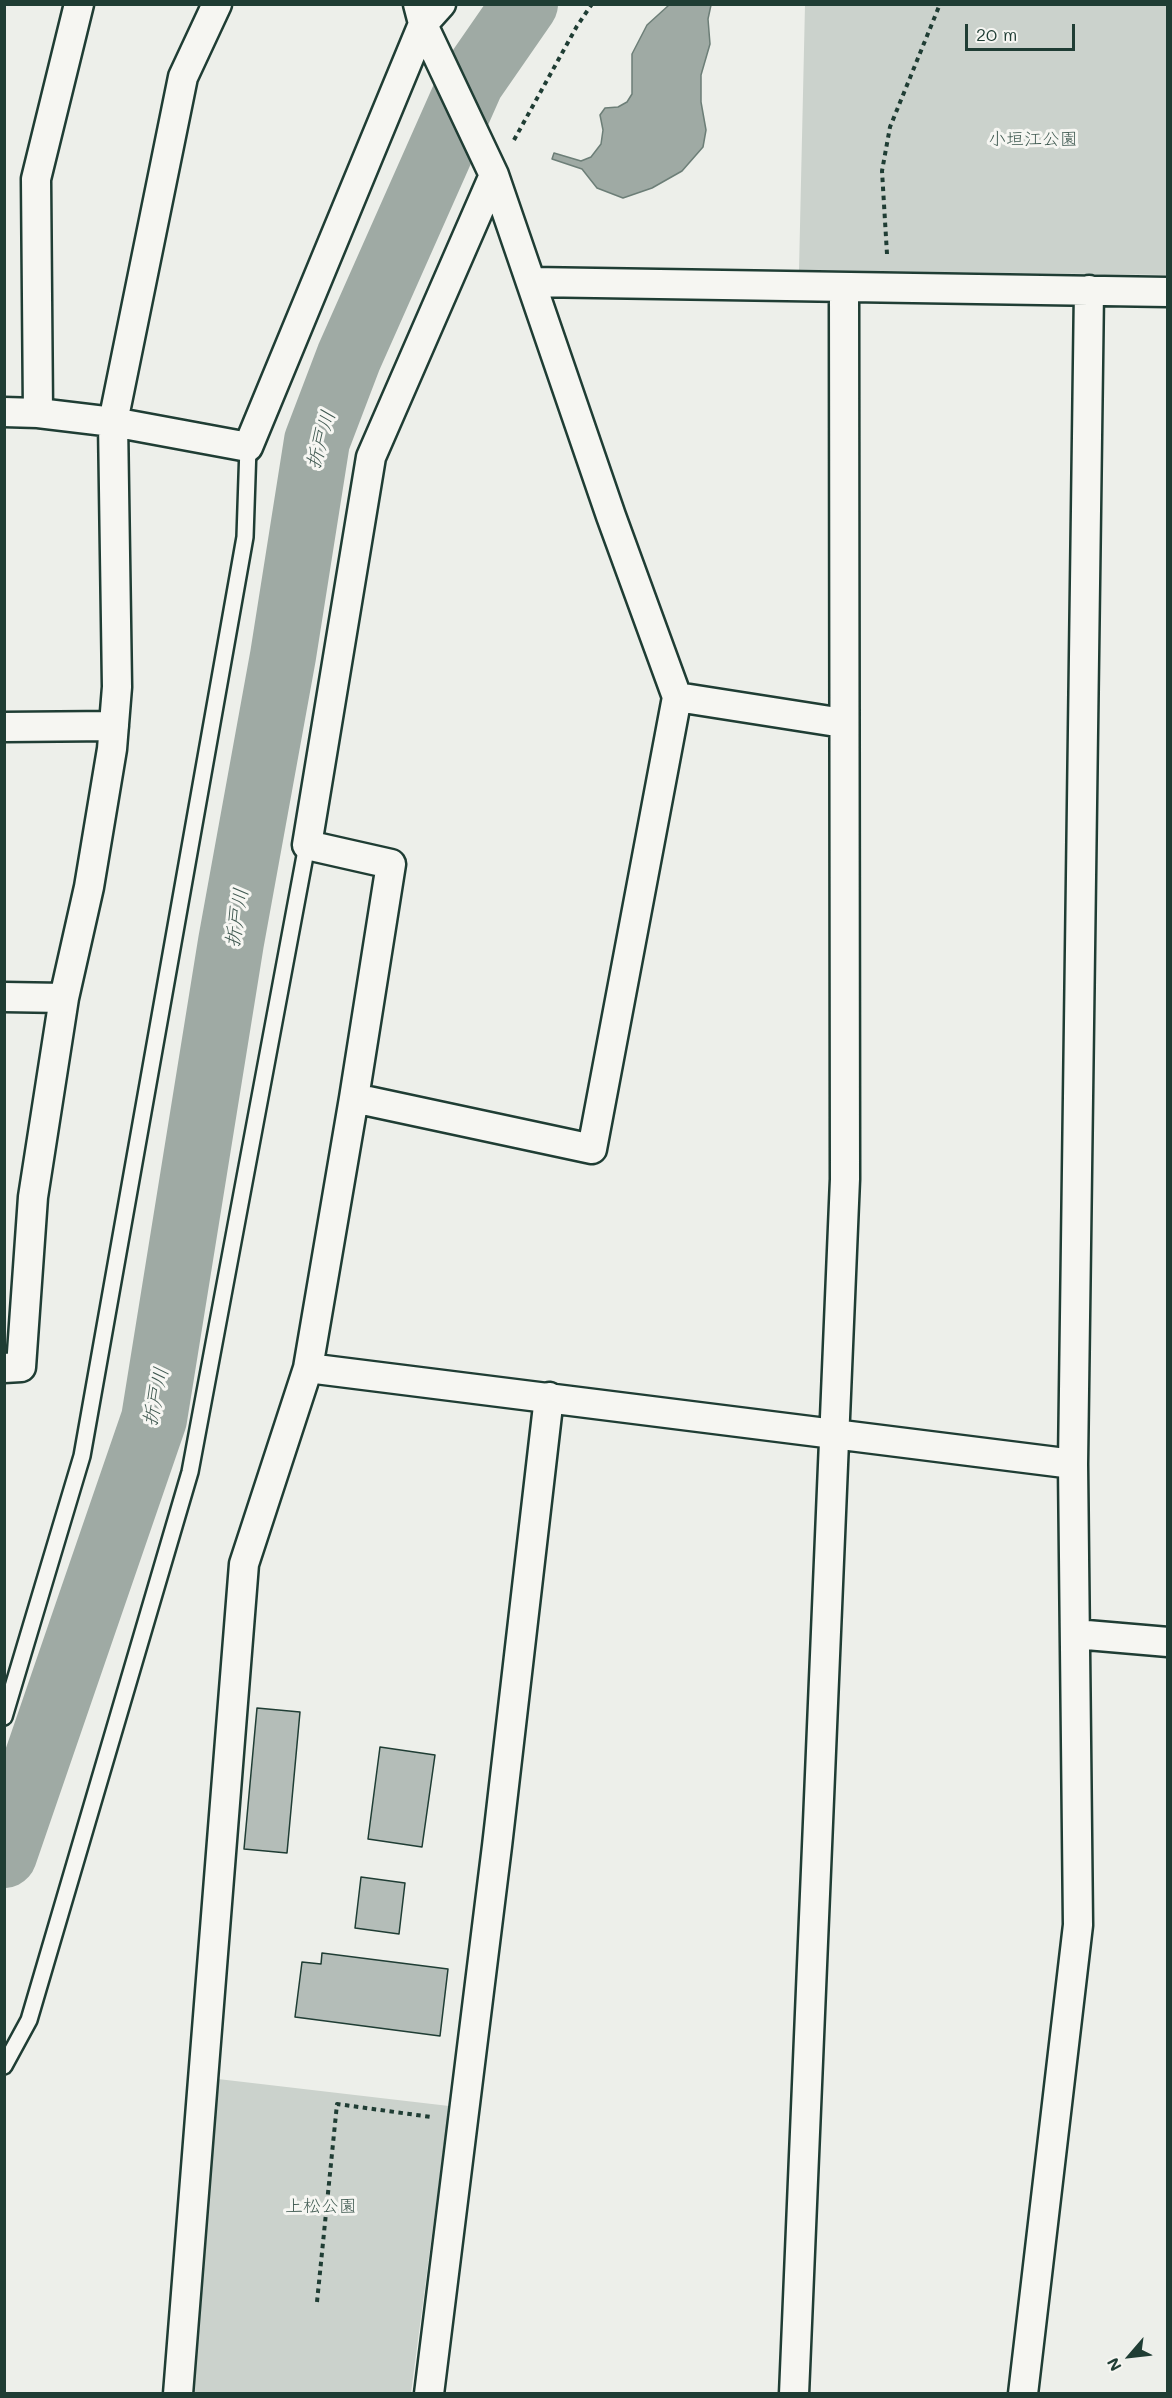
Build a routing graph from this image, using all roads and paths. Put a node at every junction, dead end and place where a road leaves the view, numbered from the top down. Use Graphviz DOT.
graph roads {
  1 [pos="79,4"];
  2 [pos="217,4"];
  3 [pos="592,4"];
  4 [pos="940,4"];
  5 [pos="426,15"];
  6 [pos="494,174"];
  7 [pos="532,282"];
  8 [pos="844,287"];
  9 [pos="888,288"];
  10 [pos="1089,290"];
  11 [pos="1167,292"];
  12 [pos="4,412"];
  13 [pos="38,413"];
  14 [pos="113,422"];
  15 [pos="248,447"];
  16 [pos="677,697"];
  17 [pos="843,723"];
  18 [pos="114,726"];
  19 [pos="4,727"];
  20 [pos="307,845"];
  21 [pos="4,997"];
  22 [pos="64,998"];
  23 [pos="354,1098"];
  24 [pos="4,1368"];
  25 [pos="308,1368"];
  26 [pos="549,1397"];
  27 [pos="835,1435"];
  28 [pos="1073,1464"];
  29 [pos="1075,1634"];
  30 [pos="1167,1642"];
  31 [pos="4,1717"];
  32 [pos="4,2066"];
  33 [pos="462,2121"];
  34 [pos="317,2302"];
  35 [pos="178,2394"];
  36 [pos="429,2394"];
  37 [pos="794,2394"];
  38 [pos="1023,2394"];
  1 -- 13 [label="street"];
  2 -- 14 [label="street"];
  3 -- 6 [label="path"];
  4 -- 9 [label="path"];
  5 -- 6 [label="street"];
  5 -- 15 [label="street"];
  6 -- 7 [label="street"];
  6 -- 20 [label="street"];
  7 -- 8 [label="street"];
  7 -- 16 [label="street"];
  8 -- 9 [label="street"];
  8 -- 17 [label="street"];
  9 -- 10 [label="street"];
  10 -- 11 [label="street"];
  10 -- 28 [label="street"];
  12 -- 13 [label="street"];
  13 -- 14 [label="street"];
  14 -- 15 [label="street"];
  14 -- 18 [label="street"];
  15 -- 31 [label="lane"];
  16 -- 17 [label="street"];
  16 -- 23 [label="street"];
  17 -- 27 [label="street"];
  18 -- 19 [label="street"];
  18 -- 22 [label="street"];
  20 -- 23 [label="street"];
  20 -- 32 [label="lane"];
  21 -- 22 [label="street"];
  22 -- 24 [label="street"];
  23 -- 25 [label="street"];
  25 -- 26 [label="street"];
  25 -- 35 [label="street"];
  26 -- 27 [label="street"];
  26 -- 33 [label="street"];
  27 -- 28 [label="street"];
  27 -- 37 [label="street"];
  28 -- 29 [label="street"];
  29 -- 30 [label="street"];
  29 -- 38 [label="street"];
  33 -- 34 [label="path"];
  33 -- 36 [label="street"];
}
